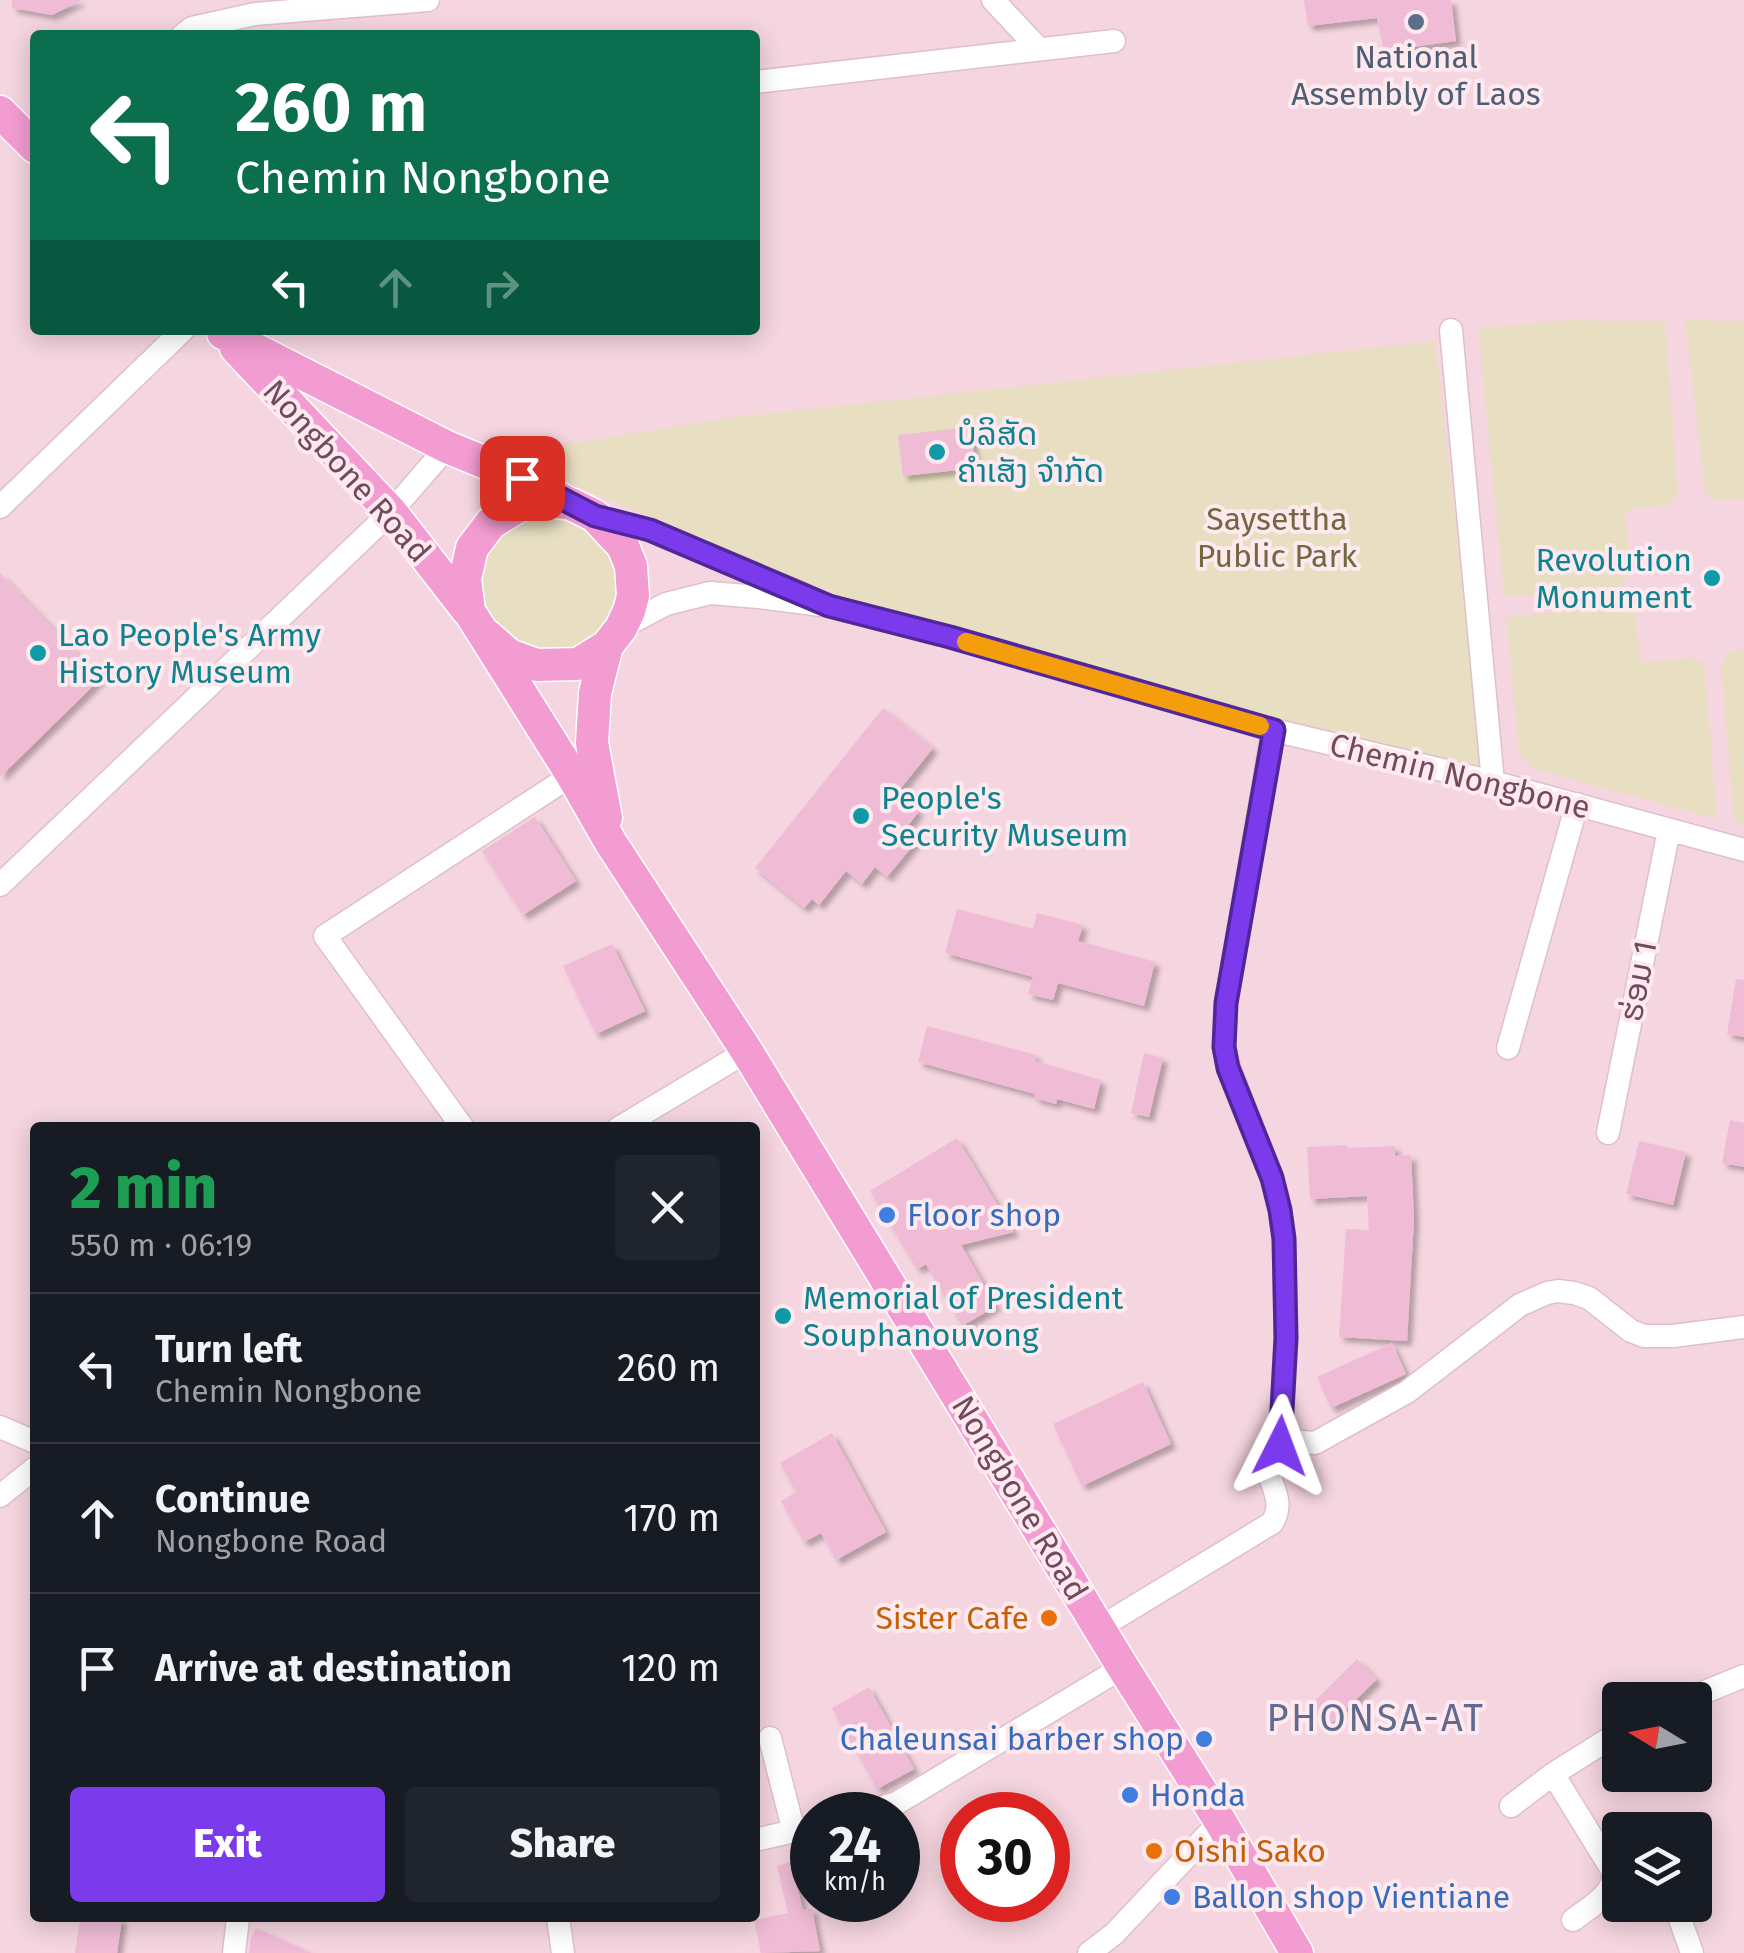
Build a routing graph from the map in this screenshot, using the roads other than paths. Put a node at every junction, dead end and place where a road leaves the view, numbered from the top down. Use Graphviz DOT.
graph roads {
  1 [pos="428,0"];
  2 [pos="993,0"];
  3 [pos="189,30"];
  4 [pos="1114,40"];
  5 [pos="1039,50"];
  6 [pos="760,81"];
  7 [pos="0,112"];
  8 [pos="30,141"];
  9 [pos="1452,330"];
  10 [pos="178,335"];
  11 [pos="224,335"];
  12 [pos="227,335"];
  13 [pos="447,447"];
  14 [pos="0,507"];
  15 [pos="583,510"];
  16 [pos="392,512"];
  17 [pos="829,606"];
  18 [pos="477,623"];
  19 [pos="614,637"];
  20 [pos="1274,730"];
  21 [pos="572,774"];
  22 [pos="1493,782"];
  23 [pos="1577,804"];
  24 [pos="1669,830"];
  25 [pos="611,843"];
  26 [pos="1744,850"];
  27 [pos="0,885"];
  28 [pos="1508,1048"];
  29 [pos="734,1059"];
  30 [pos="459,1122"];
  31 [pos="629,1122"];
  32 [pos="1608,1133"];
  33 [pos="1744,1327"];
  34 [pos="0,1427"];
  35 [pos="30,1440"];
  36 [pos="1280,1446"];
  37 [pos="30,1472"];
  38 [pos="0,1496"];
  39 [pos="1099,1628"];
  40 [pos="1110,1676"];
  41 [pos="1744,1676"];
  42 [pos="1712,1689"];
  43 [pos="770,1738"];
  44 [pos="1602,1743"];
  45 [pos="1553,1774"];
  46 [pos="916,1792"];
  47 [pos="790,1794"];
  48 [pos="1511,1806"];
  49 [pos="790,1833"];
  50 [pos="1208,1833"];
  51 [pos="760,1839"];
  52 [pos="1573,1920"];
  53 [pos="238,1922"];
  54 [pos="559,1922"];
  55 [pos="1681,1922"];
  56 [pos="234,1953"];
  57 [pos="563,1953"];
  58 [pos="1090,1953"];
  59 [pos="1279,1953"];
  60 [pos="1297,1953"];
  61 [pos="1692,1953"];
  1 -- 3 [label="street"];
  2 -- 5 [label="street"];
  4 -- 5 [label="street"];
  5 -- 6 [label="street"];
  7 -- 8 [label="highway"];
  9 -- 22 [label="street"];
  10 -- 14 [label="street"];
  11 -- 16 [label="highway, Nongbone Road"];
  12 -- 13 [label="highway, Nongbone Road"];
  13 -- 15 [label="highway, Nongbone Road"];
  13 -- 16 [label="street"];
  15 -- 17 [label="street, Nongbone Road"];
  15 -- 18 [label="highway, Nongbone Road"];
  15 -- 19 [label="highway, Nongbone Road"];
  16 -- 18 [label="highway, Nongbone Road"];
  16 -- 27 [label="street"];
  17 -- 19 [label="street"];
  17 -- 20 [label="street, Chemin Nongbone"];
  18 -- 19 [label="highway, Nongbone Road"];
  18 -- 21 [label="highway, Nongbone Road"];
  19 -- 25 [label="highway, Nongbone Road"];
  20 -- 22 [label="street, Chemin Nongbone"];
  20 -- 36 [label="street"];
  21 -- 25 [label="highway, Nongbone Road"];
  21 -- 30 [label="street"];
  22 -- 23 [label="street, Chemin Nongbone"];
  23 -- 24 [label="street, Chemin Nongbone"];
  23 -- 28 [label="street"];
  24 -- 26 [label="street, Chemin Nongbone"];
  24 -- 32 [label="street, ຮ່ອມ 1"];
  25 -- 29 [label="highway, Nongbone Road"];
  25 -- 39 [label="highway, Nongbone Road"];
  29 -- 31 [label="street"];
  29 -- 40 [label="highway, Nongbone Road"];
  33 -- 36 [label="street"];
  34 -- 35 [label="street"];
  36 -- 39 [label="street"];
  37 -- 38 [label="street"];
  39 -- 60 [label="highway, Nongbone Road"];
  40 -- 46 [label="street"];
  40 -- 50 [label="highway, Nongbone Road"];
  41 -- 42 [label="street"];
  43 -- 47 [label="street"];
  44 -- 45 [label="street"];
  45 -- 48 [label="street"];
  45 -- 52 [label="street"];
  49 -- 51 [label="street"];
  50 -- 58 [label="street"];
  50 -- 59 [label="highway, Nongbone Road"];
  53 -- 56 [label="street"];
  54 -- 57 [label="street"];
  55 -- 61 [label="street"];
}
